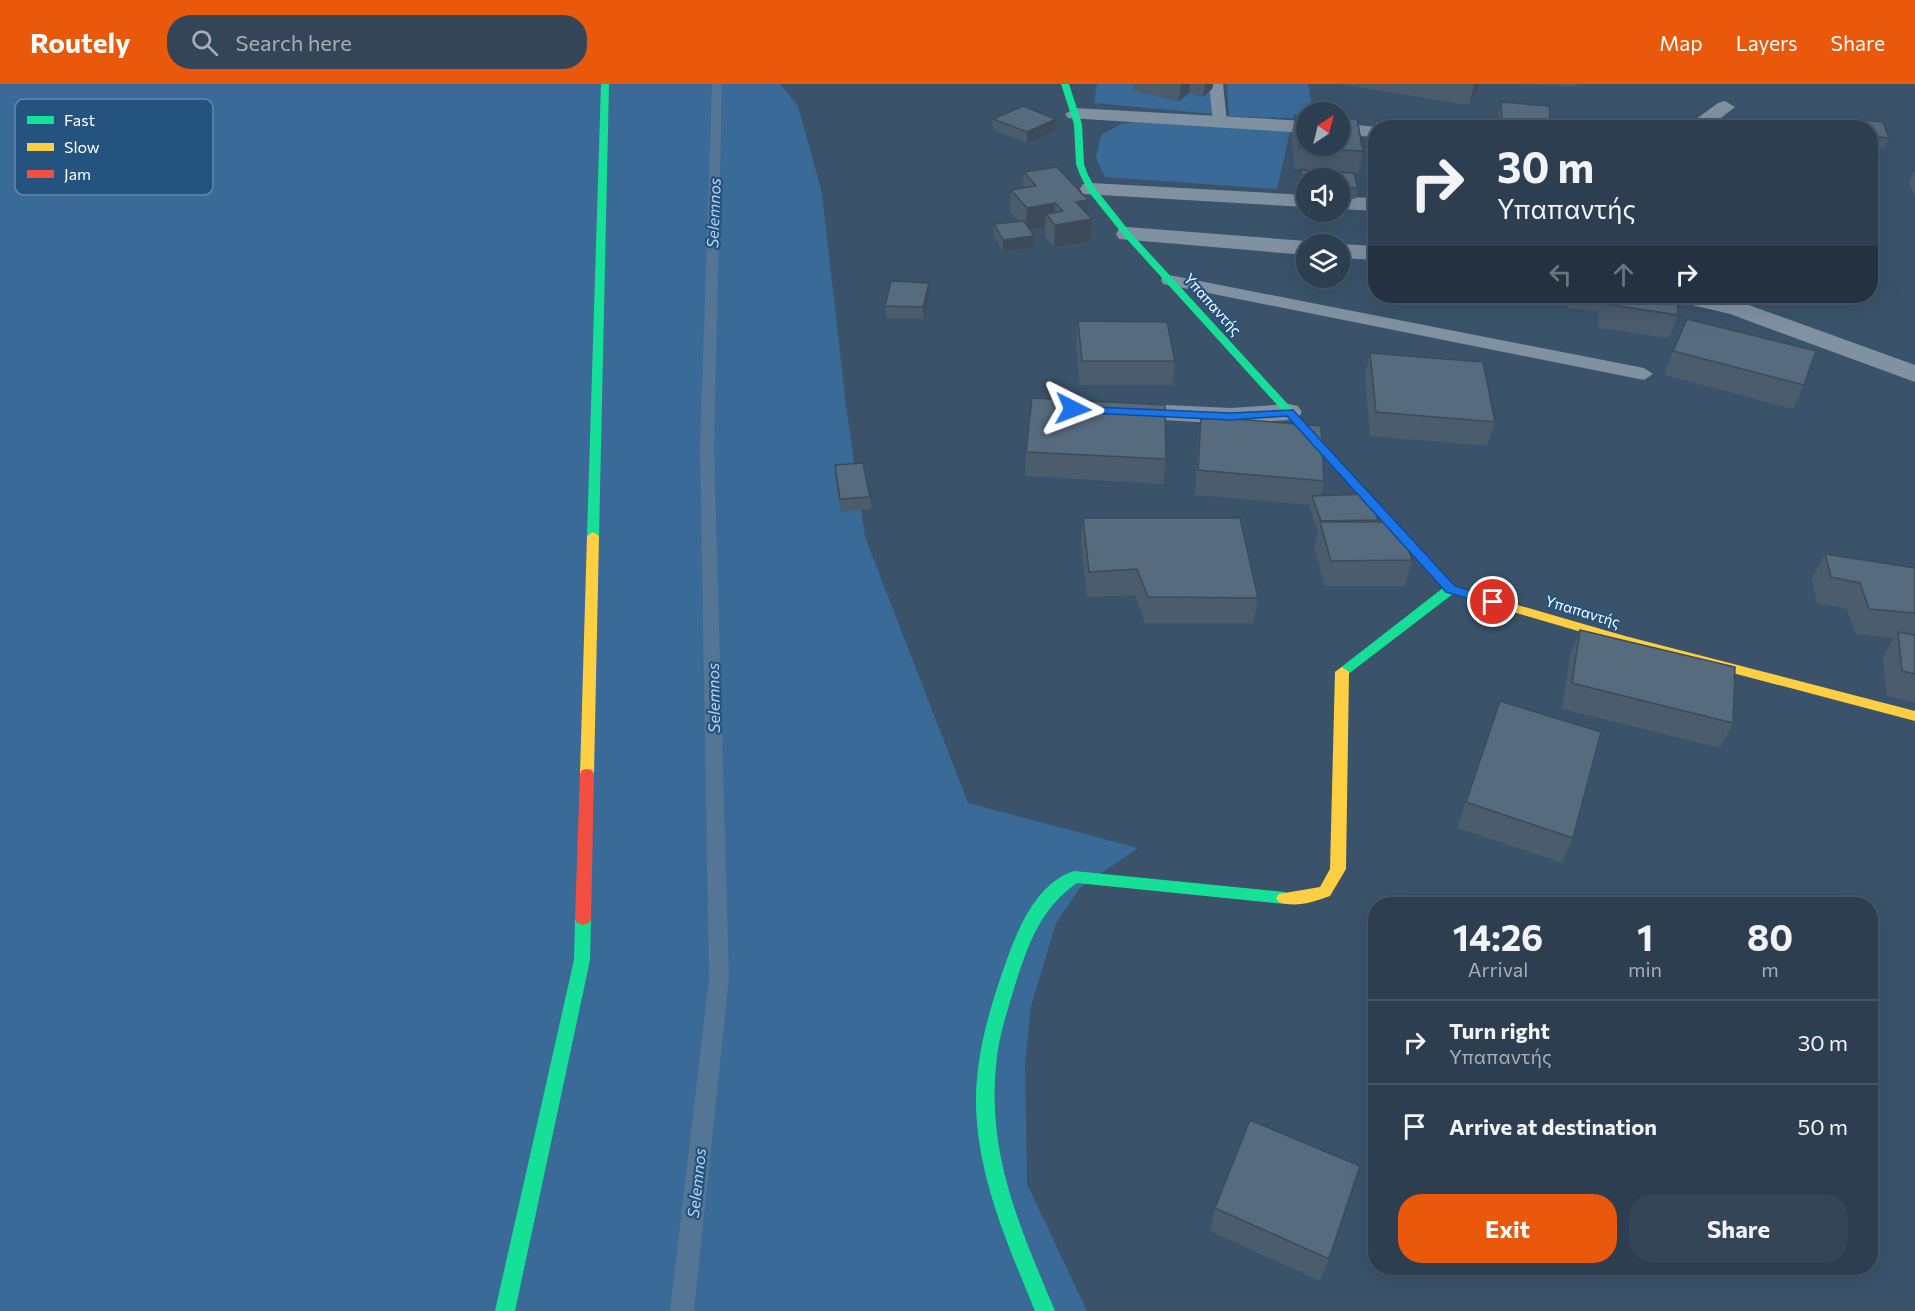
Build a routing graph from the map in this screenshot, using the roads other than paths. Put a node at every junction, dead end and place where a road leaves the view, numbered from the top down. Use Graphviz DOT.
graph roads {
  1 [pos="605,84"];
  2 [pos="1065,84"];
  3 [pos="1216,84"];
  4 [pos="1725,107"];
  5 [pos="1075,114"];
  6 [pos="1706,120"];
  7 [pos="1220,122"];
  8 [pos="1296,126"];
  9 [pos="1350,130"];
  10 [pos="1368,131"];
  11 [pos="1091,189"];
  12 [pos="1296,200"];
  13 [pos="1350,204"];
  14 [pos="1368,205"];
  15 [pos="1127,234"];
  16 [pos="1296,247"];
  17 [pos="1350,252"];
  18 [pos="1368,253"];
  19 [pos="1170,280"];
  20 [pos="1713,303"];
  21 [pos="1644,374"];
  22 [pos="1915,374"];
  23 [pos="1099,410"];
  24 [pos="1289,412"];
  25 [pos="1450,589"];
  26 [pos="1915,716"];
  27 [pos="505,1311"];
  28 [pos="1045,1311"];
  1 -- 27 [label="street"];
  2 -- 5 [label="street, Υπαπαντής"];
  3 -- 7 [label="lane"];
  4 -- 6 [label="street"];
  5 -- 7 [label="street"];
  5 -- 11 [label="street, Υπαπαντής"];
  7 -- 8 [label="street"];
  9 -- 10 [label="street"];
  11 -- 12 [label="street"];
  11 -- 15 [label="street, Υπαπαντής"];
  13 -- 14 [label="street"];
  15 -- 16 [label="street"];
  15 -- 19 [label="street, Υπαπαντής"];
  17 -- 18 [label="street"];
  19 -- 21 [label="lane"];
  19 -- 24 [label="street, Υπαπαντής"];
  20 -- 22 [label="street"];
  23 -- 24 [label="street"];
  24 -- 25 [label="street, Υπαπαντής"];
  25 -- 26 [label="street, Υπαπαντής"];
  25 -- 28 [label="street"];
}
